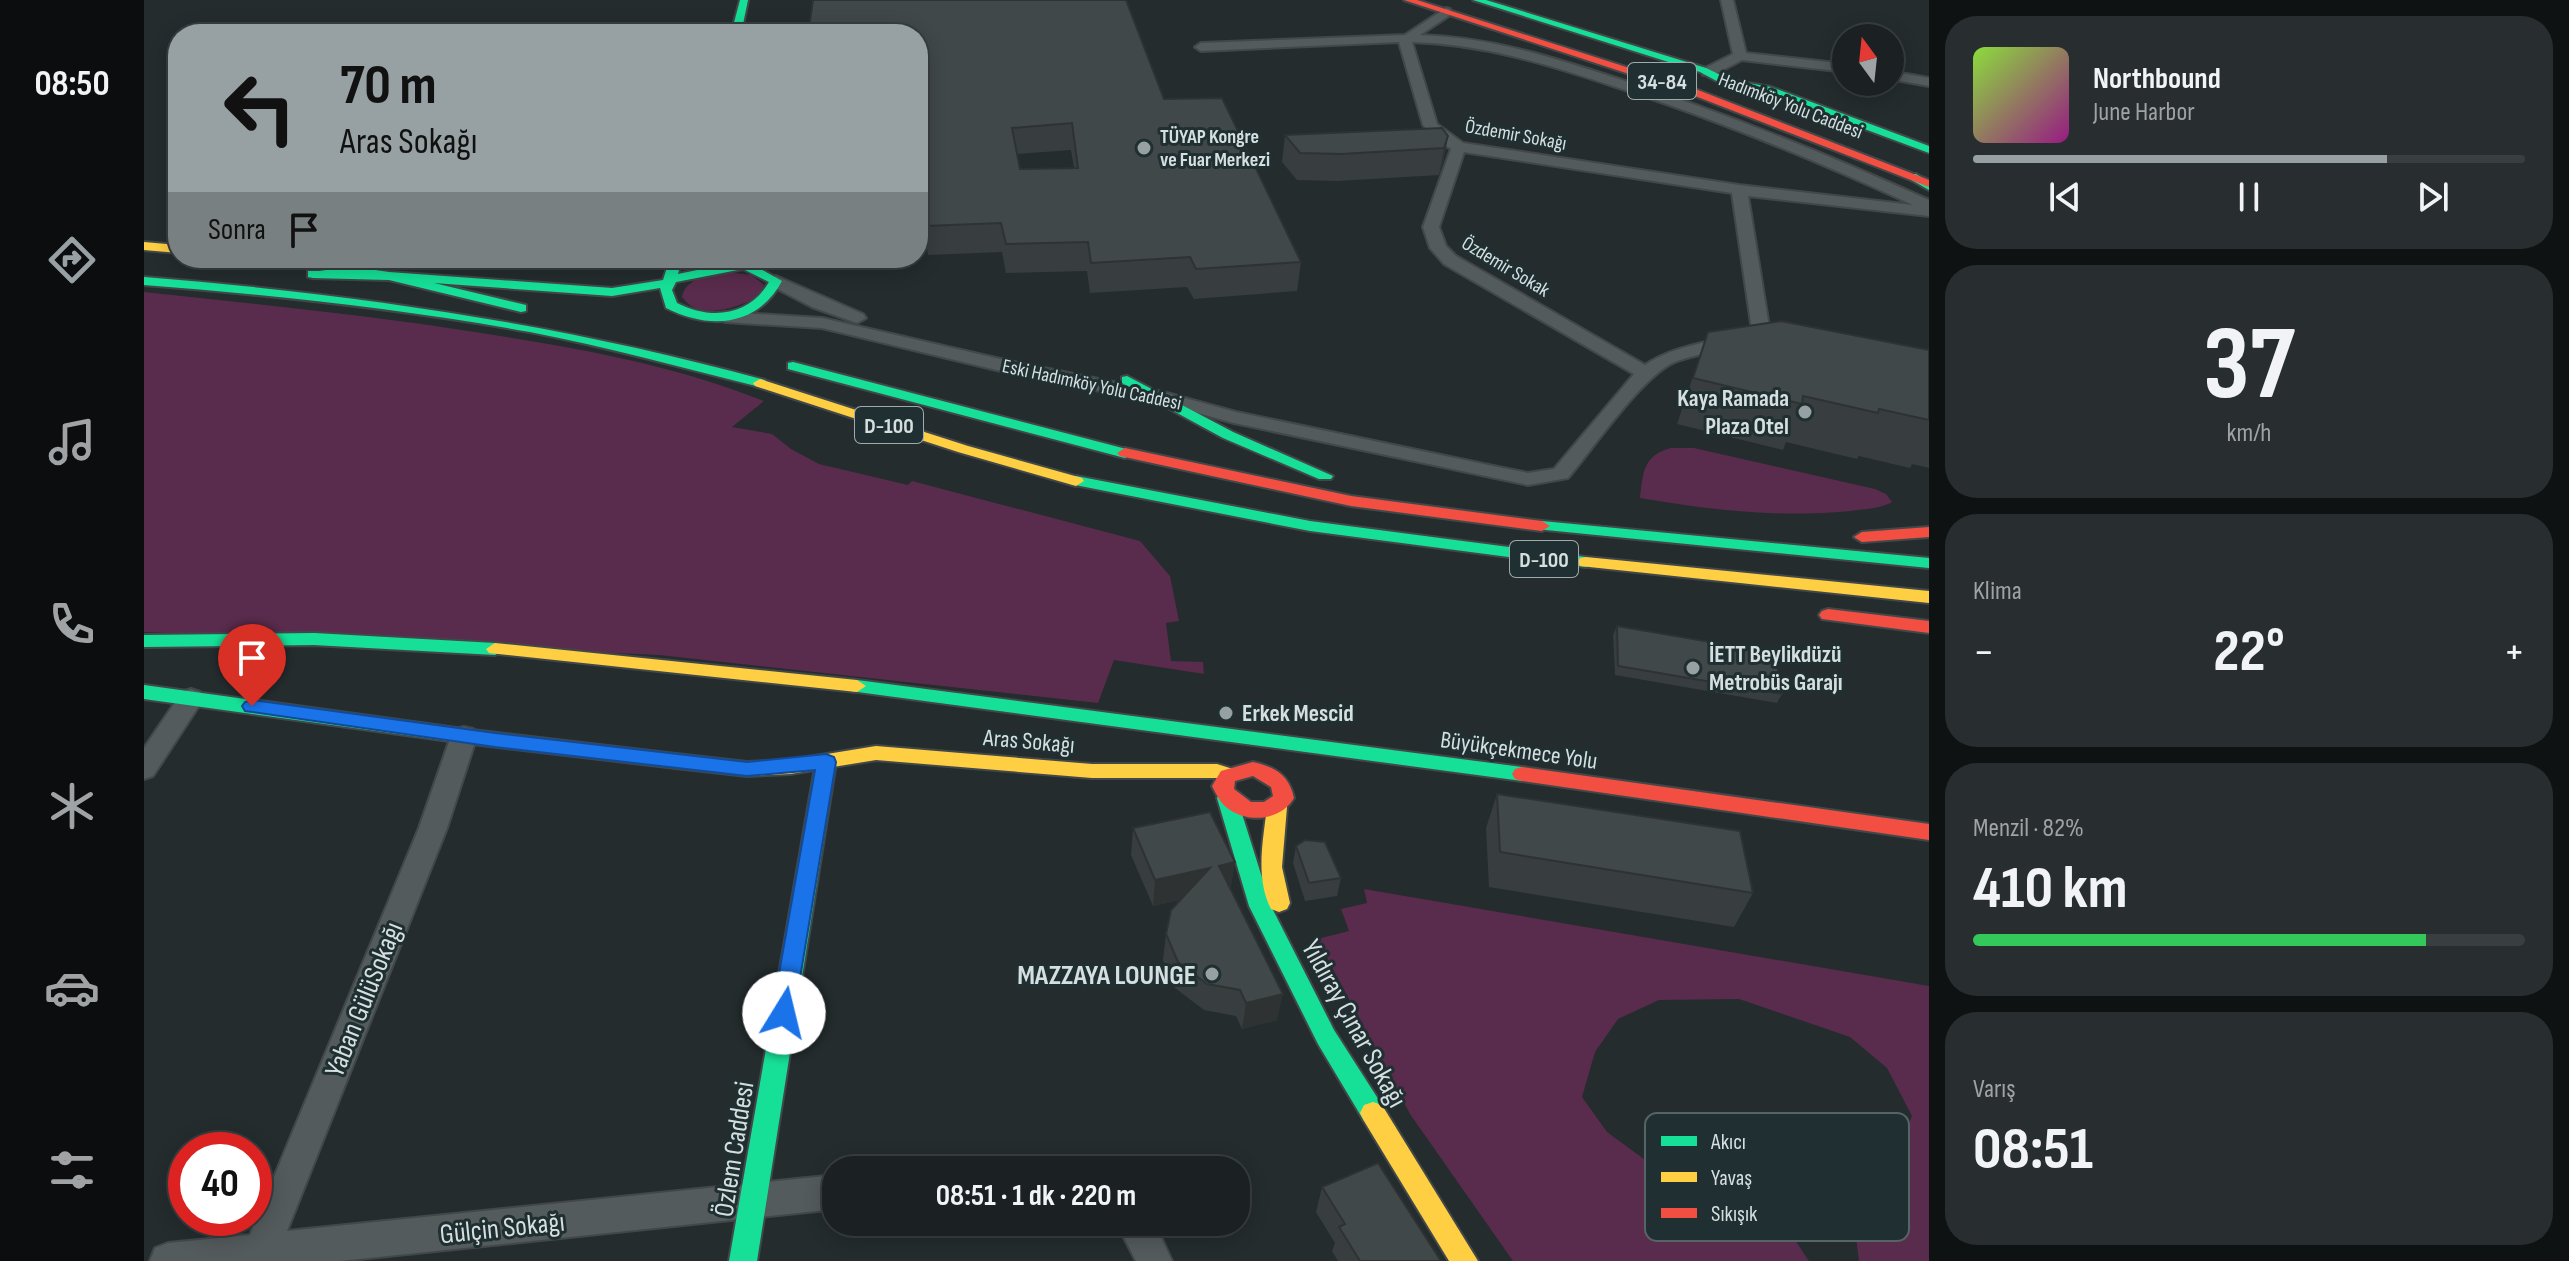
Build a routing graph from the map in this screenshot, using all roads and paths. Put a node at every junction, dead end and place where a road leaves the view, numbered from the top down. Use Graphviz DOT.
graph roads {
  1 [pos="744,0"];
  2 [pos="1408,0"];
  3 [pos="1477,0"];
  4 [pos="1727,0"];
  5 [pos="1440,6"];
  6 [pos="738,24"];
  7 [pos="1405,40"];
  8 [pos="1201,47"];
  9 [pos="1740,56"];
  10 [pos="1832,66"];
  11 [pos="1661,71"];
  12 [pos="1719,78"];
  13 [pos="1904,78"];
  14 [pos="1929,82"];
  15 [pos="1753,103"];
  16 [pos="1929,142"];
  17 [pos="1459,147"];
  18 [pos="1929,150"];
  19 [pos="1925,180"];
  20 [pos="1739,190"];
  21 [pos="1929,210"];
  22 [pos="144,246"];
  23 [pos="168,248"];
  24 [pos="144,265"];
  25 [pos="168,267"];
  26 [pos="182,268"];
  27 [pos="334,268"];
  28 [pos="659,268"];
  29 [pos="672,268"];
  30 [pos="716,268"];
  31 [pos="750,268"];
  32 [pos="244,273"];
  33 [pos="389,276"];
  34 [pos="144,281"];
  35 [pos="670,281"];
  36 [pos="776,281"];
  37 [pos="567,290"];
  38 [pos="521,308"];
  39 [pos="547,313"];
  40 [pos="725,317"];
  41 [pos="772,361"];
  42 [pos="1012,363"];
  43 [pos="1645,373"];
  44 [pos="1127,380"];
  45 [pos="1163,398"];
  46 [pos="1307,416"];
  47 [pos="1283,428"];
  48 [pos="1561,474"];
  49 [pos="1162,500"];
  50 [pos="1424,512"];
  51 [pos="1929,532"];
  52 [pos="1691,542"];
  53 [pos="1414,559"];
  54 [pos="1929,563"];
  55 [pos="1929,597"];
  56 [pos="1816,614"];
  57 [pos="1929,627"];
  58 [pos="144,641"];
  59 [pos="144,692"];
  60 [pos="191,698"];
  61 [pos="1202,732"];
  62 [pos="464,736"];
  63 [pos="1302,743"];
  64 [pos="826,762"];
  65 [pos="144,769"];
  66 [pos="1228,783"];
  67 [pos="1280,798"];
  68 [pos="1237,832"];
  69 [pos="1929,832"];
  70 [pos="1274,844"];
  71 [pos="822,1194"];
  72 [pos="753,1201"];
  73 [pos="1450,1203"];
  74 [pos="1142,1236"];
  75 [pos="259,1257"];
  76 [pos="168,1261"];
  77 [pos="743,1261"];
  78 [pos="1154,1261"];
  79 [pos="1464,1261"];
  1 -- 6 [label="main road"];
  2 -- 5 [label="main road, Hadımköy Yolu Caddesi / 34-84"];
  3 -- 12 [label="main road"];
  4 -- 9 [label="street"];
  5 -- 7 [label="street"];
  5 -- 11 [label="main road, Hadımköy Yolu Caddesi / 34-84"];
  5 -- 19 [label="main road, Hadımköy Yolu Caddesi / 34-84"];
  7 -- 8 [label="street"];
  7 -- 17 [label="street, Özdemir Sokağı"];
  7 -- 21 [label="street"];
  9 -- 10 [label="street"];
  9 -- 12 [label="street"];
  11 -- 12 [label="main road"];
  11 -- 15 [label="main road, Hadımköy Yolu Caddesi / 34-84"];
  12 -- 15 [label="main road"];
  12 -- 16 [label="main road"];
  12 -- 18 [label="main road"];
  13 -- 14 [label="street"];
  15 -- 19 [label="main road, Hadımköy Yolu Caddesi / 34-84"];
  17 -- 20 [label="street, Özdemir Sokağı"];
  17 -- 43 [label="street, Özdemir Sokak"];
  20 -- 21 [label="street, Özdemir Sokağı"];
  20 -- 43 [label="street"];
  22 -- 23 [label="main road"];
  24 -- 25 [label="main road"];
  26 -- 32 [label="main road"];
  27 -- 33 [label="main road"];
  28 -- 37 [label="main road"];
  29 -- 35 [label="main road"];
  30 -- 35 [label="main road"];
  31 -- 36 [label="main road, Eski Hadımköy Yolu Caddesi"];
  32 -- 33 [label="main road"];
  32 -- 38 [label="main road"];
  33 -- 37 [label="main road"];
  33 -- 38 [label="main road"];
  34 -- 49 [label="main road, D-100"];
  35 -- 37 [label="main road"];
  35 -- 40 [label="main road, Eski Hadımköy Yolu Caddesi"];
  36 -- 40 [label="main road"];
  36 -- 42 [label="street, Eski Hadımköy Yolu Caddesi"];
  38 -- 39 [label="main road"];
  40 -- 42 [label="street, Eski Hadımköy Yolu Caddesi"];
  41 -- 50 [label="main road, D-100"];
  42 -- 44 [label="street, Eski Hadımköy Yolu Caddesi"];
  42 -- 45 [label="street, Eski Hadımköy Yolu Caddesi"];
  43 -- 48 [label="street"];
  44 -- 45 [label="main road"];
  44 -- 46 [label="street, Eski Hadımköy Yolu Caddesi"];
  45 -- 47 [label="street, Eski Hadımköy Yolu Caddesi"];
  45 -- 50 [label="main road"];
  46 -- 47 [label="street"];
  46 -- 48 [label="street, Eski Hadımköy Yolu Caddesi"];
  47 -- 48 [label="street, Eski Hadımköy Yolu Caddesi"];
  49 -- 53 [label="main road"];
  49 -- 55 [label="main road, D-100"];
  50 -- 52 [label="main road, D-100"];
  51 -- 52 [label="main road"];
  52 -- 54 [label="main road, D-100"];
  56 -- 57 [label="main road"];
  58 -- 61 [label="main road, Büyükçekmece Yolu"];
  59 -- 60 [label="main road, Aras Sokağı"];
  60 -- 62 [label="main road, Aras Sokağı"];
  60 -- 65 [label="street"];
  61 -- 63 [label="main road, Büyükçekmece Yolu"];
  61 -- 66 [label="main road, Yıldıray Çınar Sokağı"];
  62 -- 64 [label="main road, Aras Sokağı"];
  62 -- 75 [label="street, Yaban GülüSokağı"];
  63 -- 67 [label="main road, Yıldıray Çınar Sokağı"];
  63 -- 69 [label="main road, Büyükçekmece Yolu"];
  64 -- 66 [label="main road, Aras Sokağı"];
  64 -- 72 [label="main road, Özlem Caddesi"];
  66 -- 67 [label="main road"];
  66 -- 67 [label="main road"];
  66 -- 68 [label="main road, Yıldıray Çınar Sokağı"];
  67 -- 70 [label="main road, Yıldıray Çınar Sokağı"];
  68 -- 70 [label="main road"];
  68 -- 79 [label="main road, Yıldıray Çınar Sokağı"];
  70 -- 73 [label="main road, Yıldıray Çınar Sokağı"];
  71 -- 72 [label="street, Gülçin Sokağı"];
  72 -- 75 [label="street, Gülçin Sokağı"];
  72 -- 77 [label="main road, Özlem Caddesi"];
  74 -- 78 [label="street"];
  75 -- 76 [label="street, Gülçin Sokağı"];
}
